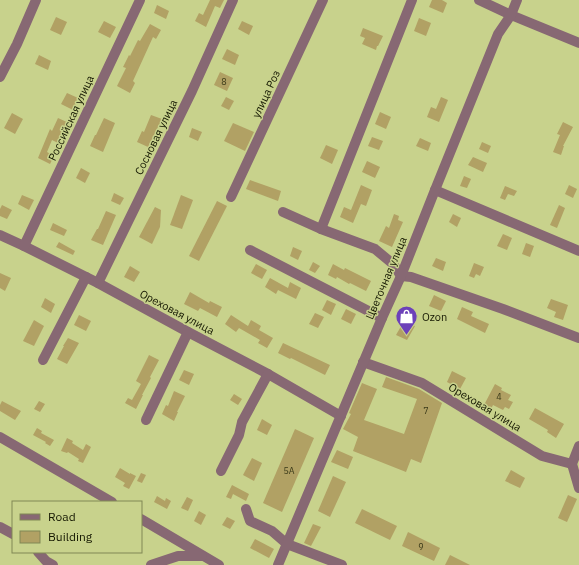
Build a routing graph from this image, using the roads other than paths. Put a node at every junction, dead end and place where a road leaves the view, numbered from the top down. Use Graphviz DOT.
graph roads {
  1 [pos="36,0"];
  2 [pos="140,0"];
  3 [pos="234,0"];
  4 [pos="323,0"];
  5 [pos="412,0"];
  6 [pos="479,0"];
  7 [pos="517,0"];
  8 [pos="511,15"];
  9 [pos="579,43"];
  10 [pos="0,77"];
  11 [pos="435,190"];
  12 [pos="231,197"];
  13 [pos="283,212"];
  14 [pos="321,229"];
  15 [pos="0,235"];
  16 [pos="24,246"];
  17 [pos="250,250"];
  18 [pos="579,251"];
  19 [pos="402,276"];
  20 [pos="86,277"];
  21 [pos="98,283"];
  22 [pos="382,318"];
  23 [pos="188,332"];
  24 [pos="579,338"];
  25 [pos="43,360"];
  26 [pos="364,362"];
  27 [pos="268,374"];
  28 [pos="341,416"];
  29 [pos="146,420"];
  30 [pos="0,437"];
  31 [pos="579,446"];
  32 [pos="572,464"];
  33 [pos="221,471"];
  34 [pos="579,488"];
  35 [pos="110,501"];
  36 [pos="246,509"];
  37 [pos="142,520"];
  38 [pos="0,527"];
  39 [pos="12,533"];
  40 [pos="287,544"];
  41 [pos="39,553"];
  42 [pos="204,556"];
  43 [pos="53,565"];
  44 [pos="151,565"];
  45 [pos="219,565"];
  46 [pos="278,565"];
  47 [pos="342,565"];
  1 -- 10 [label="street"];
  2 -- 16 [label="street, Российская улица"];
  3 -- 21 [label="street, Сосновая улица"];
  4 -- 12 [label="street, улица Роз"];
  5 -- 14 [label="street"];
  6 -- 8 [label="street"];
  7 -- 8 [label="street, Цветочная улица"];
  8 -- 9 [label="street"];
  8 -- 11 [label="street, Цветочная улица"];
  11 -- 18 [label="street"];
  11 -- 19 [label="street, Цветочная улица"];
  13 -- 14 [label="street"];
  14 -- 19 [label="street"];
  15 -- 16 [label="street, Ореховая улица"];
  16 -- 20 [label="street, Ореховая улица"];
  17 -- 22 [label="street"];
  19 -- 22 [label="street, Цветочная улица"];
  19 -- 24 [label="street"];
  20 -- 21 [label="street, Ореховая улица"];
  20 -- 25 [label="street"];
  21 -- 23 [label="street, Ореховая улица"];
  22 -- 26 [label="street, Цветочная улица"];
  23 -- 27 [label="street, Ореховая улица"];
  23 -- 29 [label="street"];
  26 -- 28 [label="street, Цветочная улица"];
  26 -- 32 [label="street, Ореховая улица"];
  27 -- 28 [label="street, Ореховая улица"];
  27 -- 33 [label="street"];
  28 -- 40 [label="street, Цветочная улица"];
  30 -- 35 [label="street"];
  31 -- 32 [label="street"];
  32 -- 34 [label="street"];
  36 -- 40 [label="street"];
  37 -- 42 [label="street"];
  38 -- 39 [label="street"];
  40 -- 46 [label="street, Цветочная улица"];
  40 -- 47 [label="street"];
  41 -- 43 [label="street"];
  42 -- 44 [label="street"];
  42 -- 45 [label="street"];
}
